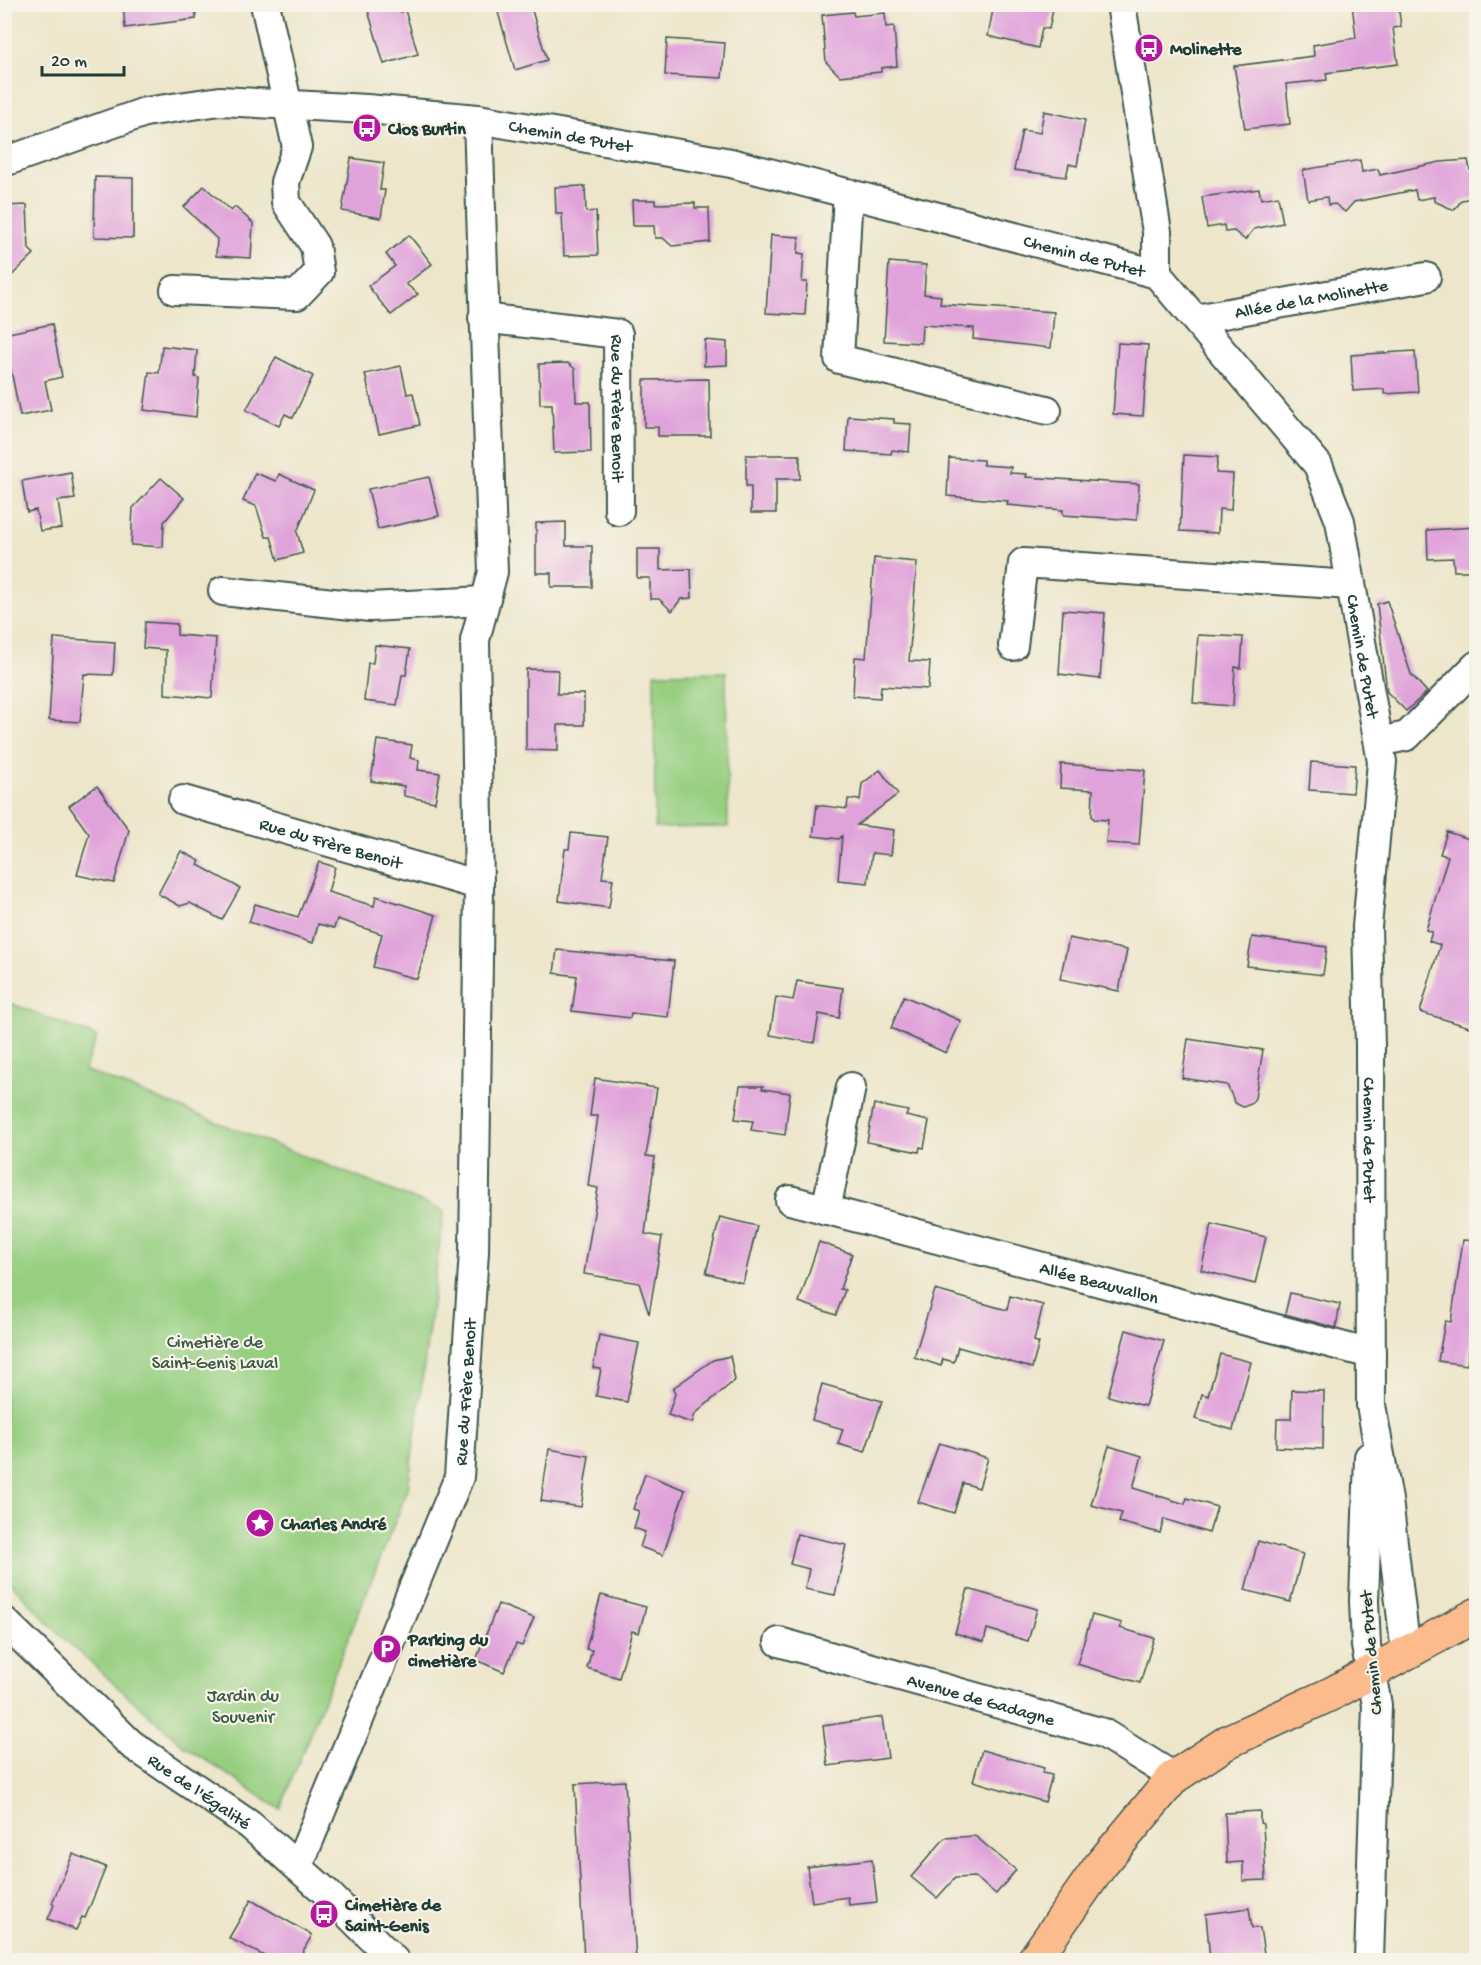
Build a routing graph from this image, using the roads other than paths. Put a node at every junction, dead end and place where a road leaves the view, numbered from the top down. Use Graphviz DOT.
graph roads {
  1 [pos="265,4"];
  2 [pos="1121,4"];
  3 [pos="289,104"];
  4 [pos="478,119"];
  5 [pos="4,162"];
  6 [pos="848,193"];
  7 [pos="1157,273"];
  8 [pos="1426,277"];
  9 [pos="175,290"];
  10 [pos="483,318"];
  11 [pos="1196,319"];
  12 [pos="1047,410"];
  13 [pos="619,511"];
  14 [pos="1351,585"];
  15 [pos="223,591"];
  16 [pos="484,601"];
  17 [pos="1013,646"];
  18 [pos="1476,666"];
  19 [pos="1379,742"];
  20 [pos="183,800"];
  21 [pos="479,885"];
  22 [pos="851,1088"];
  23 [pos="790,1200"];
  24 [pos="826,1210"];
  25 [pos="1371,1354"];
  26 [pos="1372,1418"];
  27 [pos="1476,1615"];
  28 [pos="4,1621"];
  29 [pos="779,1642"];
  30 [pos="1406,1653"];
  31 [pos="1370,1672"];
  32 [pos="1174,1777"];
  33 [pos="298,1867"];
  34 [pos="394,1960"];
  35 [pos="1034,1960"];
  36 [pos="1369,1960"];
  1 -- 3 [label="street"];
  2 -- 7 [label="street"];
  3 -- 4 [label="street, Chemin de Putet"];
  3 -- 5 [label="street, Chemin de Putet"];
  3 -- 9 [label="street"];
  4 -- 6 [label="street, Chemin de Putet"];
  4 -- 10 [label="street, Rue du Frère Benoit"];
  6 -- 7 [label="street, Chemin de Putet"];
  6 -- 12 [label="street"];
  7 -- 11 [label="street, Chemin de Putet"];
  8 -- 11 [label="street, Allée de la Molinette"];
  10 -- 13 [label="street, Rue du Frère Benoit"];
  10 -- 16 [label="street, Rue du Frère Benoit"];
  11 -- 14 [label="street, Chemin de Putet"];
  14 -- 17 [label="street"];
  14 -- 19 [label="street, Chemin de Putet"];
  15 -- 16 [label="street"];
  16 -- 21 [label="street, Rue du Frère Benoit"];
  18 -- 19 [label="street"];
  19 -- 25 [label="street, Chemin de Putet"];
  20 -- 21 [label="street, Rue du Frère Benoit"];
  21 -- 33 [label="street, Rue du Frère Benoit"];
  22 -- 24 [label="street"];
  23 -- 24 [label="street, Allée Beauvallon"];
  24 -- 25 [label="street, Allée Beauvallon"];
  25 -- 26 [label="street, Chemin de Putet"];
  26 -- 30 [label="street, Chemin de Putet"];
  26 -- 31 [label="street, Chemin de Putet"];
  27 -- 30 [label="main road"];
  28 -- 33 [label="street, Rue de l'Égalité"];
  29 -- 32 [label="street, Avenue de Gadagne"];
  30 -- 31 [label="main road"];
  31 -- 32 [label="main road"];
  31 -- 36 [label="street, Chemin de Putet"];
  32 -- 35 [label="main road"];
  33 -- 34 [label="street, Rue de l'Égalité"];
}
